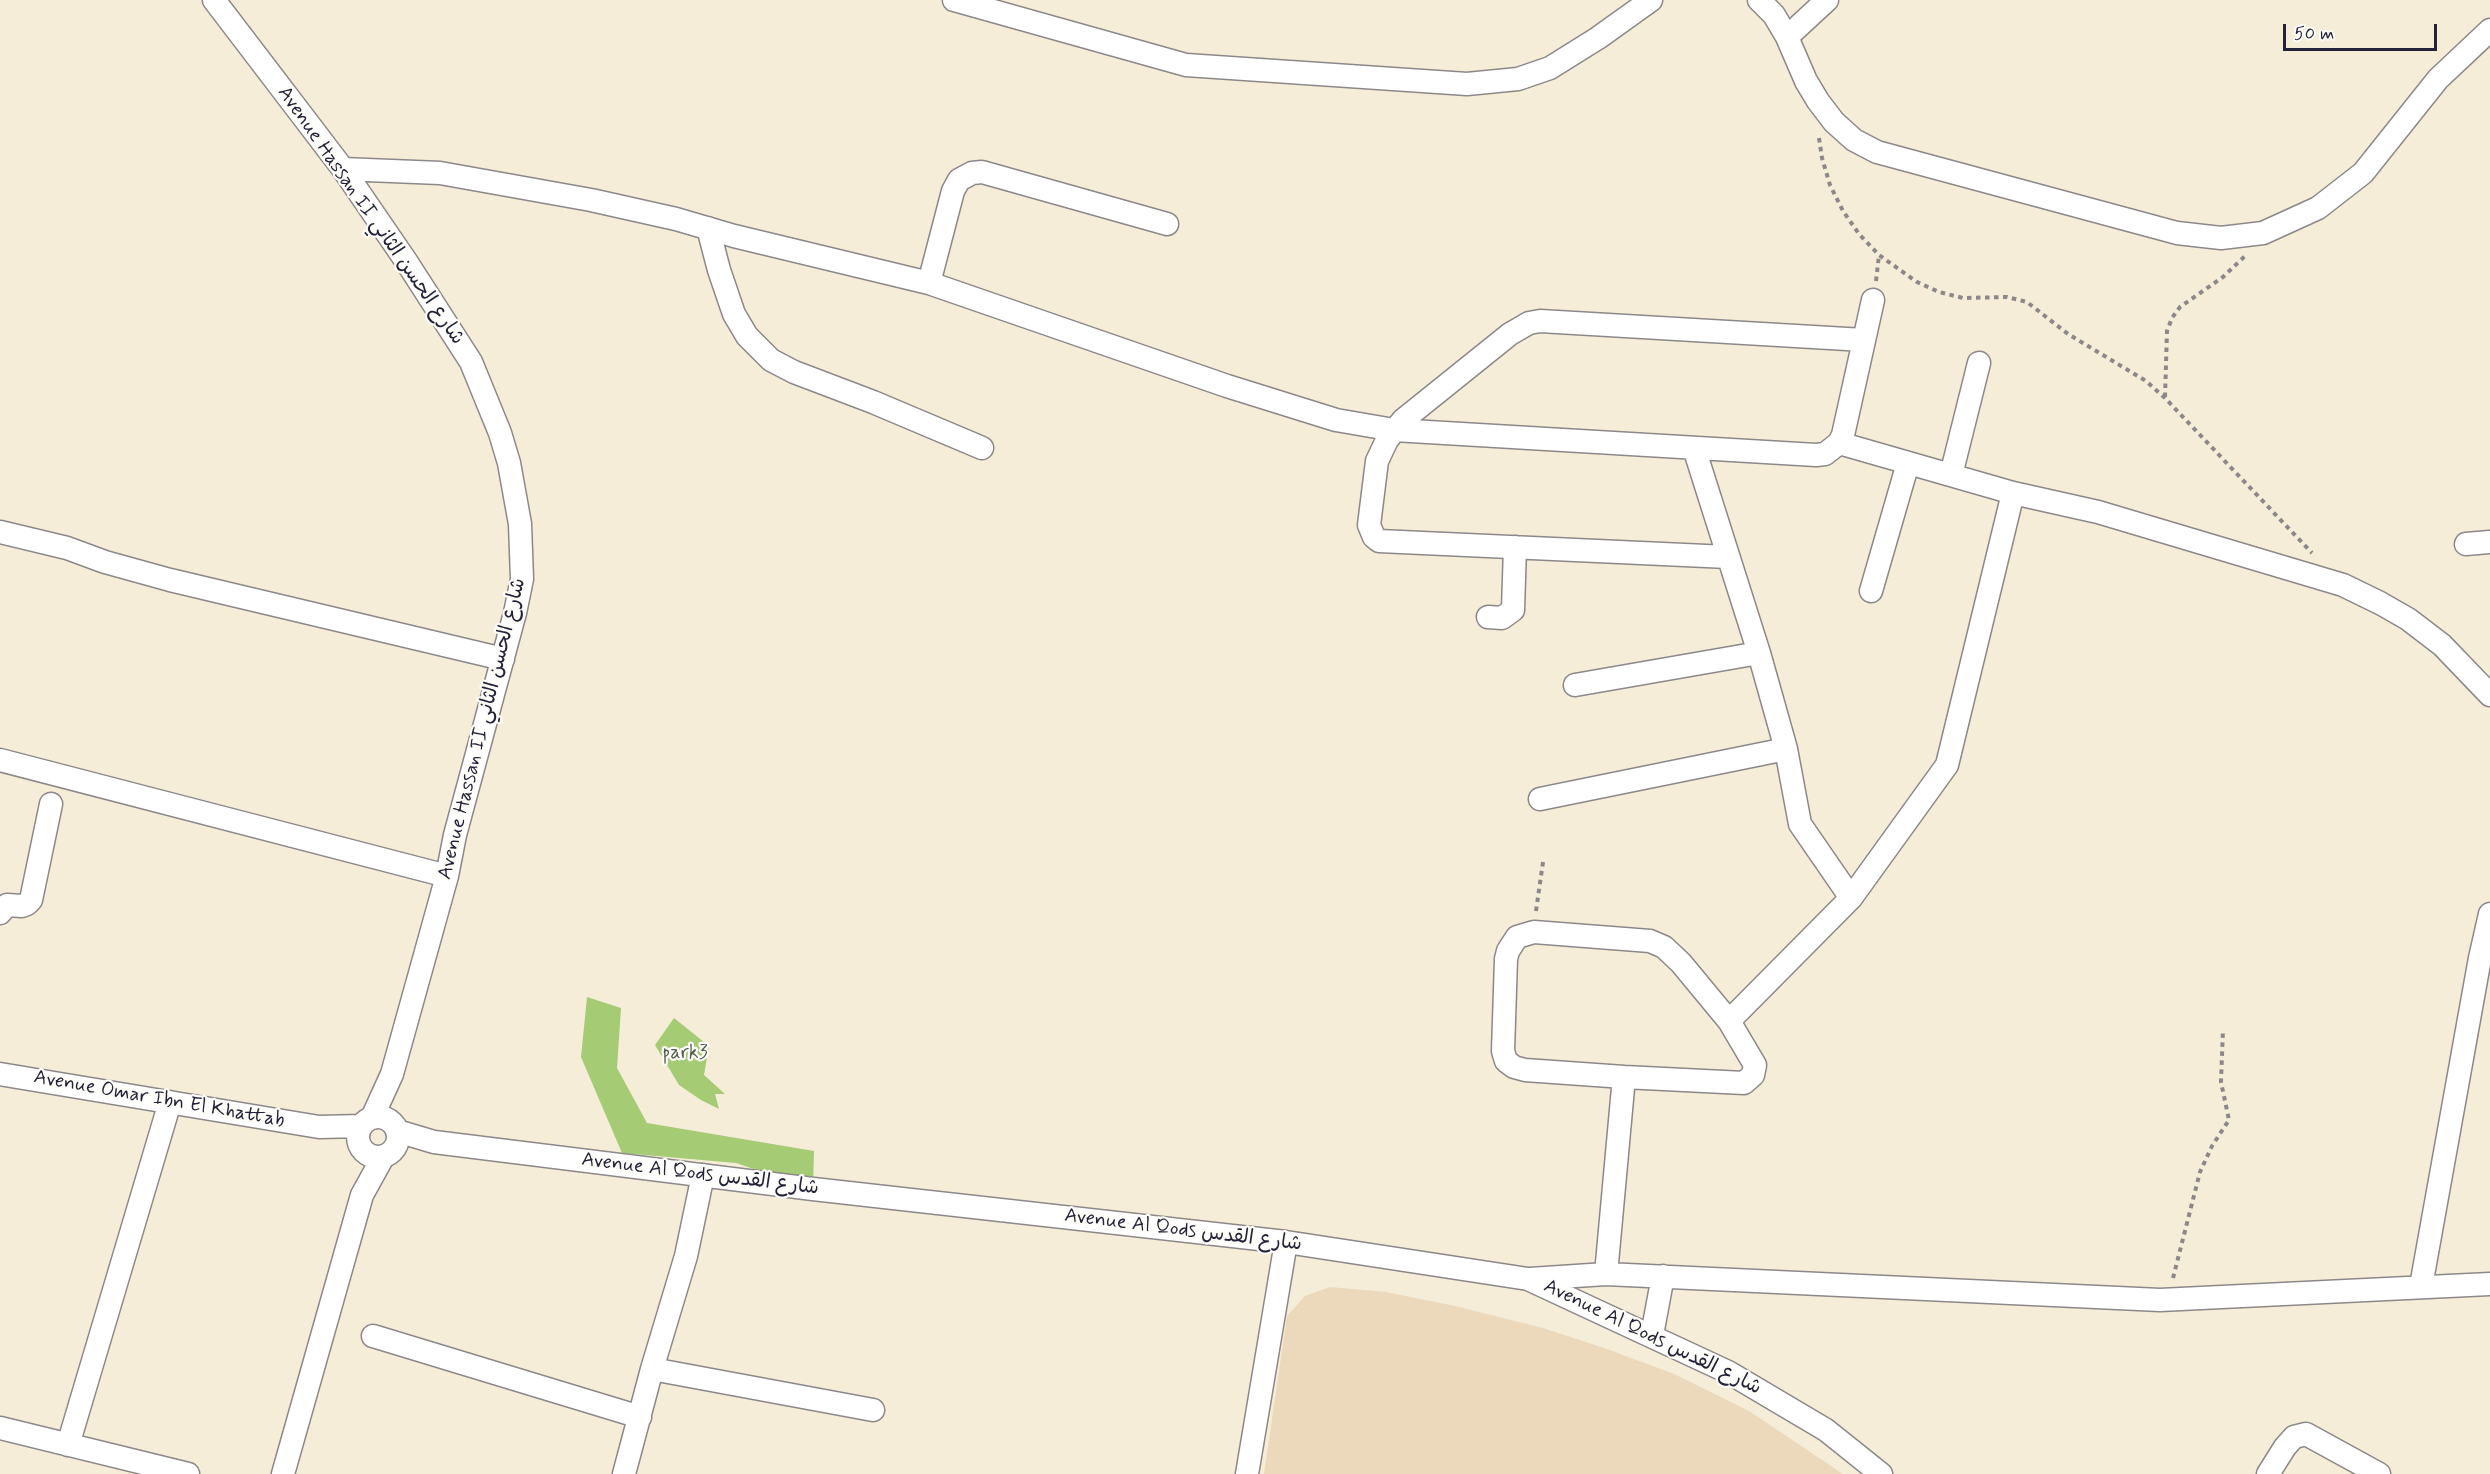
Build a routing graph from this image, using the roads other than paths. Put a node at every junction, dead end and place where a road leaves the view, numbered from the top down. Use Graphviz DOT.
graph roads {
  1 [pos="214,0"];
  2 [pos="954,0"];
  3 [pos="1630,0"];
  4 [pos="1651,0"];
  5 [pos="1759,0"];
  6 [pos="1827,0"];
  7 [pos="2490,30"];
  8 [pos="1787,37"];
  9 [pos="1598,38"];
  10 [pos="343,169"];
  11 [pos="1167,224"];
  12 [pos="708,228"];
  13 [pos="929,283"];
  14 [pos="1873,300"];
  15 [pos="1864,340"];
  16 [pos="1979,363"];
  17 [pos="1394,430"];
  18 [pos="1839,443"];
  19 [pos="982,448"];
  20 [pos="1694,448"];
  21 [pos="1908,463"];
  22 [pos="1951,475"];
  23 [pos="2013,493"];
  24 [pos="0,532"];
  25 [pos="2490,542"];
  26 [pos="2466,544"];
  27 [pos="1515,547"];
  28 [pos="1728,557"];
  29 [pos="1871,591"];
  30 [pos="1488,617"];
  31 [pos="1759,653"];
  32 [pos="503,660"];
  33 [pos="1575,685"];
  34 [pos="2490,695"];
  35 [pos="1786,749"];
  36 [pos="0,760"];
  37 [pos="1540,800"];
  38 [pos="51,804"];
  39 [pos="447,876"];
  40 [pos="1851,898"];
  41 [pos="0,912"];
  42 [pos="2490,914"];
  43 [pos="2485,963"];
  44 [pos="1729,1022"];
  45 [pos="0,1074"];
  46 [pos="1624,1077"];
  47 [pos="170,1102"];
  48 [pos="377,1137"];
  49 [pos="703,1175"];
  50 [pos="1286,1242"];
  51 [pos="1606,1274"];
  52 [pos="1663,1276"];
  53 [pos="1528,1279"];
  54 [pos="2490,1284"];
  55 [pos="2421,1286"];
  56 [pos="1652,1335"];
  57 [pos="374,1336"];
  58 [pos="652,1369"];
  59 [pos="873,1410"];
  60 [pos="640,1417"];
  61 [pos="0,1428"];
  62 [pos="68,1445"];
  63 [pos="188,1474"];
  64 [pos="284,1474"];
  65 [pos="624,1474"];
  66 [pos="1247,1474"];
  67 [pos="1881,1474"];
  68 [pos="2268,1474"];
  69 [pos="2379,1474"];
  1 -- 10 [label="street, Avenue Hassan II شارع الحسن الثاني"];
  2 -- 9 [label="street"];
  3 -- 9 [label="street"];
  4 -- 9 [label="street"];
  5 -- 8 [label="street"];
  6 -- 8 [label="street"];
  7 -- 8 [label="street"];
  10 -- 12 [label="street"];
  10 -- 32 [label="street, Avenue Hassan II شارع الحسن الثاني"];
  11 -- 13 [label="street"];
  12 -- 13 [label="street"];
  12 -- 19 [label="street"];
  13 -- 17 [label="street"];
  14 -- 15 [label="street"];
  15 -- 17 [label="street"];
  15 -- 18 [label="street"];
  16 -- 22 [label="street"];
  17 -- 20 [label="street"];
  17 -- 27 [label="street"];
  18 -- 20 [label="street"];
  18 -- 21 [label="street"];
  20 -- 28 [label="street"];
  21 -- 22 [label="street"];
  21 -- 29 [label="street"];
  22 -- 23 [label="street"];
  23 -- 34 [label="street"];
  23 -- 40 [label="street"];
  24 -- 32 [label="street"];
  25 -- 26 [label="street"];
  27 -- 28 [label="street"];
  27 -- 30 [label="street"];
  28 -- 31 [label="street"];
  31 -- 33 [label="street"];
  31 -- 35 [label="street"];
  32 -- 39 [label="street, Avenue Hassan II شارع الحسن الثاني"];
  35 -- 37 [label="street"];
  35 -- 40 [label="street"];
  36 -- 39 [label="street"];
  38 -- 41 [label="street"];
  39 -- 48 [label="street, Avenue Hassan II شارع الحسن الثاني"];
  40 -- 44 [label="street"];
  42 -- 43 [label="street"];
  43 -- 55 [label="street"];
  44 -- 46 [label="street"];
  44 -- 46 [label="street"];
  45 -- 47 [label="street, Avenue Omar Ibn El Khattab"];
  46 -- 51 [label="street"];
  47 -- 48 [label="street, Avenue Omar Ibn El Khattab"];
  47 -- 62 [label="street"];
  48 -- 49 [label="street, Avenue Al Qods شارع القدس"];
  48 -- 64 [label="street, Avenue Hassan II شارع الحسن الثاني"];
  49 -- 50 [label="street, Avenue Al Qods شارع القدس"];
  49 -- 58 [label="street"];
  50 -- 53 [label="street, Avenue Al Qods شارع القدس"];
  50 -- 66 [label="street"];
  51 -- 52 [label="street"];
  51 -- 53 [label="street"];
  52 -- 55 [label="street"];
  52 -- 56 [label="street"];
  53 -- 56 [label="street, Avenue Al Qods شارع القدس"];
  54 -- 55 [label="street"];
  56 -- 67 [label="street, Avenue Al Qods شارع القدس"];
  57 -- 60 [label="street"];
  58 -- 59 [label="street"];
  58 -- 60 [label="street"];
  60 -- 65 [label="street"];
  61 -- 62 [label="street"];
  62 -- 63 [label="street"];
  68 -- 69 [label="street"];
}
